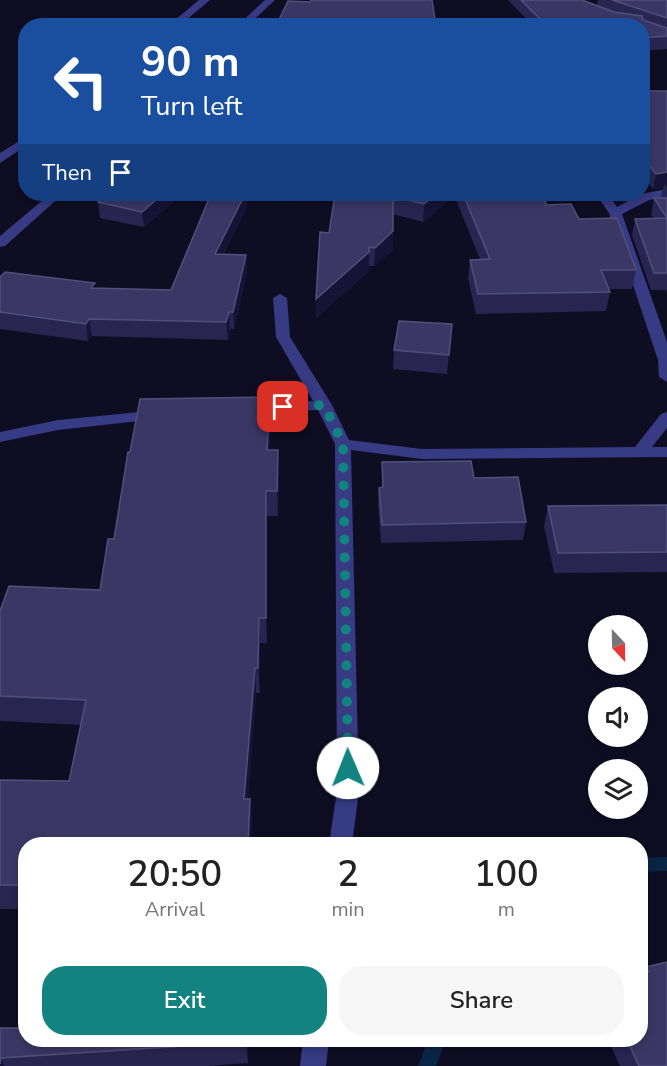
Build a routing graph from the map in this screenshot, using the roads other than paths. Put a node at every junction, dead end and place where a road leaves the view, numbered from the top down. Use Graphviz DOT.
graph roads {
  1 [pos="204,0"];
  2 [pos="270,0"];
  3 [pos="182,18"];
  4 [pos="250,18"];
  5 [pos="18,146"];
  6 [pos="0,159"];
  7 [pos="667,193"];
  8 [pos="650,195"];
  9 [pos="49,201"];
  10 [pos="607,201"];
  11 [pos="636,201"];
  12 [pos="615,213"];
  13 [pos="0,243"];
  14 [pos="280,298"];
  15 [pos="667,377"];
  16 [pos="324,405"];
  17 [pos="235,409"];
  18 [pos="180,413"];
  19 [pos="667,417"];
  20 [pos="0,437"];
  21 [pos="343,444"];
  22 [pos="640,452"];
  23 [pos="667,452"];
  24 [pos="342,837"];
  25 [pos="315,1047"];
  26 [pos="313,1066"];
  1 -- 3 [label="street"];
  2 -- 4 [label="street"];
  5 -- 6 [label="street"];
  7 -- 8 [label="street"];
  9 -- 13 [label="street"];
  10 -- 12 [label="street"];
  11 -- 12 [label="street"];
  12 -- 15 [label="street"];
  14 -- 16 [label="street"];
  16 -- 17 [label="street"];
  16 -- 21 [label="street"];
  18 -- 20 [label="street"];
  19 -- 22 [label="street"];
  21 -- 22 [label="street"];
  21 -- 24 [label="street"];
  22 -- 23 [label="street"];
  25 -- 26 [label="street"];
}
